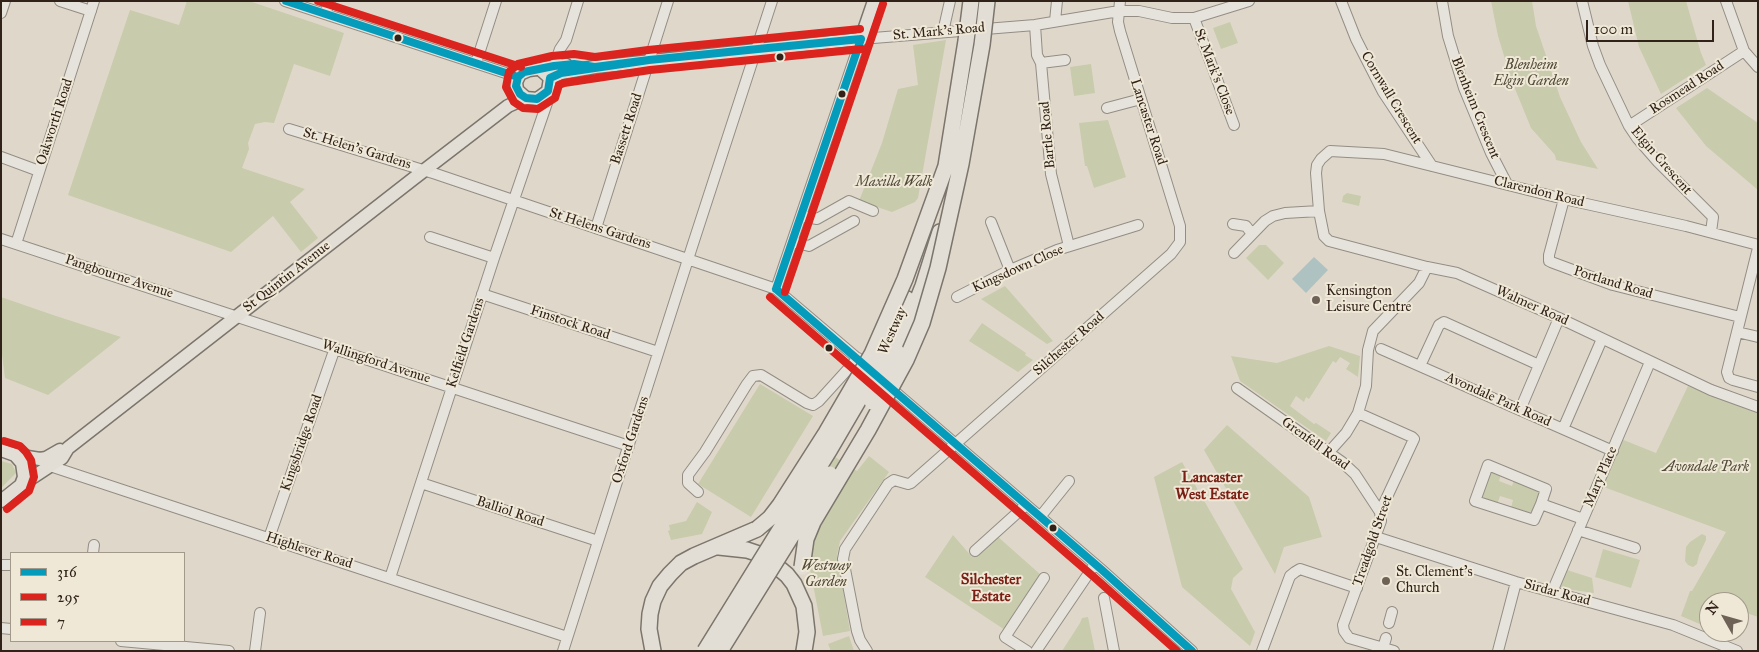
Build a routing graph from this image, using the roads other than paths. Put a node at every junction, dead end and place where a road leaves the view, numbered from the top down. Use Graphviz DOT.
graph roads {
  1 [pos="5,1"];
  2 [pos="60,1"];
  3 [pos="285,1"];
  4 [pos="330,1"];
  5 [pos="496,1"];
  6 [pos="578,1"];
  7 [pos="668,1"];
  8 [pos="772,1"];
  9 [pos="874,1"];
  10 [pos="950,1"];
  11 [pos="971,1"];
  12 [pos="987,1"];
  13 [pos="1057,1"];
  14 [pos="1249,1"];
  15 [pos="1341,1"];
  16 [pos="1442,1"];
  17 [pos="1582,1"];
  18 [pos="1726,1"];
  19 [pos="92,6"];
  20 [pos="1119,6"];
  21 [pos="1,13"];
  22 [pos="325,14"];
  23 [pos="1194,18"];
  24 [pos="1055,21"];
  25 [pos="1035,25"];
  26 [pos="943,32"];
  27 [pos="862,39"];
  28 [pos="566,40"];
  29 [pos="756,50"];
  30 [pos="1744,51"];
  31 [pos="649,60"];
  32 [pos="1065,60"];
  33 [pos="476,63"];
  34 [pos="1042,63"];
  35 [pos="568,65"];
  36 [pos="595,67"];
  37 [pos="1758,67"];
  38 [pos="548,71"];
  39 [pos="524,91"];
  40 [pos="548,91"];
  41 [pos="1141,99"];
  42 [pos="1107,108"];
  43 [pos="544,109"];
  44 [pos="1234,125"];
  45 [pos="1629,126"];
  46 [pos="289,129"];
  47 [pos="1,158"];
  48 [pos="954,165"];
  49 [pos="1432,166"];
  50 [pos="424,170"];
  51 [pos="39,171"];
  52 [pos="1507,184"];
  53 [pos="1564,199"];
  54 [pos="515,200"];
  55 [pos="873,211"];
  56 [pos="1319,211"];
  57 [pos="801,216"];
  58 [pos="854,220"];
  59 [pos="991,222"];
  60 [pos="1233,224"];
  61 [pos="1138,225"];
  62 [pos="596,228"];
  63 [pos="1711,232"];
  64 [pos="1252,234"];
  65 [pos="430,236"];
  66 [pos="1,239"];
  67 [pos="792,242"];
  68 [pos="1180,242"];
  69 [pos="16,244"];
  70 [pos="1069,246"];
  71 [pos="1758,247"];
  72 [pos="1234,253"];
  73 [pos="494,258"];
  74 [pos="688,258"];
  75 [pos="1427,267"];
  76 [pos="1010,270"];
  77 [pos="776,289"];
  78 [pos="482,294"];
  79 [pos="957,297"];
  80 [pos="237,316"];
  81 [pos="1740,317"];
  82 [pos="1559,318"];
  83 [pos="1737,332"];
  84 [pos="1758,337"];
  85 [pos="1602,339"];
  86 [pos="335,348"];
  87 [pos="658,352"];
  88 [pos="1382,353"];
  89 [pos="858,358"];
  90 [pos="1650,362"];
  91 [pos="1539,365"];
  92 [pos="1420,366"];
  93 [pos="452,387"];
  94 [pos="1758,387"];
  95 [pos="1237,388"];
  96 [pos="1758,407"];
  97 [pos="1520,410"];
  98 [pos="1358,413"];
  99 [pos="1563,429"];
  100 [pos="954,444"];
  101 [pos="629,446"];
  102 [pos="68,448"];
  103 [pos="1,450"];
  104 [pos="1612,451"];
  105 [pos="1329,452"];
  106 [pos="15,455"];
  107 [pos="50,466"];
  108 [pos="1069,481"];
  109 [pos="421,483"];
  110 [pos="21,485"];
  111 [pos="698,492"];
  112 [pos="1,501"];
  113 [pos="1541,504"];
  114 [pos="1026,505"];
  115 [pos="1380,512"];
  116 [pos="1040,517"];
  117 [pos="1583,519"];
  118 [pos="1578,530"];
  119 [pos="1376,537"];
  120 [pos="268,538"];
  121 [pos="598,541"];
  122 [pos="715,547"];
  123 [pos="1635,548"];
  124 [pos="975,551"];
  125 [pos="1094,564"];
  126 [pos="390,578"];
  127 [pos="1044,578"];
  128 [pos="1516,582"];
  129 [pos="1357,588"];
  130 [pos="1552,592"];
  131 [pos="1104,598"];
  132 [pos="1392,612"];
  133 [pos="260,613"];
  134 [pos="805,613"];
  135 [pos="1389,623"];
  136 [pos="567,637"];
  137 [pos="145,642"];
  138 [pos="651,648"];
  139 [pos="229,651"];
  140 [pos="255,651"];
  141 [pos="563,651"];
  142 [pos="706,651"];
  143 [pos="720,651"];
  144 [pos="804,651"];
  145 [pos="816,651"];
  146 [pos="867,651"];
  147 [pos="1027,651"];
  148 [pos="1036,651"];
  149 [pos="1114,651"];
  150 [pos="1192,651"];
  151 [pos="1262,651"];
  152 [pos="1394,651"];
  153 [pos="1498,651"];
  154 [pos="1737,651"];
  1 -- 21 [label="street"];
  2 -- 19 [label="street"];
  3 -- 22 [label="street"];
  4 -- 22 [label="street"];
  5 -- 33 [label="street"];
  6 -- 28 [label="street"];
  7 -- 31 [label="street, Bassett Road"];
  8 -- 29 [label="street, Oxford Gardens"];
  9 -- 27 [label="main road"];
  10 -- 26 [label="street"];
  11 -- 48 [label="highway, Westway, bridge"];
  12 -- 48 [label="highway, Westway, bridge"];
  13 -- 24 [label="street"];
  14 -- 23 [label="street, St. Mark's Road"];
  15 -- 49 [label="street, Cornwall Crescent"];
  16 -- 52 [label="street, Blenheim Crescent"];
  17 -- 45 [label="street, Elgin Crescent"];
  18 -- 30 [label="street"];
  19 -- 51 [label="street, Oakworth Road"];
  20 -- 23 [label="street, St. Mark's Road"];
  20 -- 24 [label="street, St. Mark's Road"];
  20 -- 41 [label="street, Lancaster Road"];
  22 -- 33 [label="street"];
  23 -- 44 [label="street, St Mark's Close"];
  24 -- 25 [label="street, St. Mark's Road"];
  25 -- 26 [label="street, St. Mark's Road"];
  25 -- 34 [label="street, Bartle Road"];
  26 -- 27 [label="street, St. Mark's Road"];
  27 -- 29 [label="main road, St. Mark's Road"];
  27 -- 57 [label="street"];
  28 -- 35 [label="street"];
  28 -- 38 [label="street"];
  29 -- 31 [label="main road, St. Mark's Road"];
  29 -- 74 [label="street, Oxford Gardens"];
  30 -- 37 [label="street"];
  30 -- 45 [label="street, Rosmead Road"];
  31 -- 36 [label="main road, St. Mark's Road"];
  31 -- 62 [label="street, Bassett Road"];
  32 -- 34 [label="street"];
  33 -- 39 [label="street"];
  34 -- 70 [label="street, Bartle Road"];
  35 -- 36 [label="main road, St. Mark's Road"];
  35 -- 38 [label="main road, St. Mark's Road"];
  36 -- 38 [label="main road, St. Mark's Road"];
  38 -- 39 [label="main road, St Quintin Avenue"];
  38 -- 40 [label="main road"];
  39 -- 40 [label="main road, St Quintin Avenue"];
  39 -- 43 [label="street"];
  39 -- 50 [label="main road, St Quintin Avenue"];
  40 -- 43 [label="street, Kelfield Gardens"];
  41 -- 42 [label="street"];
  41 -- 68 [label="street, Lancaster Road"];
  43 -- 54 [label="street, Kelfield Gardens"];
  45 -- 63 [label="street, Elgin Crescent"];
  46 -- 50 [label="street, St. Helen's Gardens"];
  47 -- 51 [label="street"];
  48 -- 122 [label="highway, bridge"];
  48 -- 134 [label="highway, bridge"];
  48 -- 142 [label="highway, Westway, bridge"];
  48 -- 143 [label="highway, Westway, bridge"];
  49 -- 52 [label="street, Clarendon Road"];
  49 -- 56 [label="street, Clarendon Road"];
  50 -- 54 [label="street, St Helens Gardens"];
  50 -- 80 [label="main road, St Quintin Avenue"];
  51 -- 69 [label="street, Oakworth Road"];
  52 -- 53 [label="street, Clarendon Road"];
  53 -- 63 [label="street, Clarendon Road"];
  53 -- 81 [label="street, Portland Road"];
  54 -- 62 [label="street, St Helens Gardens"];
  54 -- 73 [label="street, Kelfield Gardens"];
  55 -- 57 [label="street"];
  56 -- 64 [label="street"];
  56 -- 75 [label="street, Walmer Road"];
  57 -- 67 [label="street"];
  58 -- 67 [label="street"];
  59 -- 76 [label="street"];
  60 -- 64 [label="street"];
  61 -- 70 [label="street, Kingsdown Close"];
  62 -- 74 [label="street, St Helens Gardens"];
  63 -- 71 [label="street, Clarendon Road"];
  64 -- 72 [label="street"];
  65 -- 73 [label="street"];
  66 -- 69 [label="street, Pangbourne Avenue"];
  67 -- 77 [label="street"];
  68 -- 100 [label="street, Silchester Road"];
  69 -- 80 [label="street, Pangbourne Avenue"];
  70 -- 76 [label="street, Kingsdown Close"];
  71 -- 81 [label="street"];
  73 -- 78 [label="street, Kelfield Gardens"];
  74 -- 77 [label="street, St Helens Gardens"];
  74 -- 87 [label="street, Oxford Gardens"];
  75 -- 82 [label="street, Walmer Road"];
  75 -- 98 [label="street"];
  76 -- 79 [label="street, Kingsdown Close"];
  77 -- 89 [label="street"];
  78 -- 87 [label="street, Finstock Road"];
  78 -- 93 [label="street, Kelfield Gardens"];
  80 -- 86 [label="street, Wallingford Avenue"];
  80 -- 102 [label="main road, St Quintin Avenue"];
  81 -- 83 [label="street"];
  82 -- 85 [label="street, Walmer Road"];
  82 -- 91 [label="street"];
  83 -- 84 [label="street"];
  83 -- 94 [label="street"];
  85 -- 90 [label="street, Walmer Road"];
  85 -- 99 [label="street"];
  86 -- 93 [label="street, Wallingford Avenue"];
  86 -- 120 [label="street, Kingsbridge Road"];
  87 -- 101 [label="street, Oxford Gardens"];
  88 -- 92 [label="street, Avondale Park Road"];
  89 -- 100 [label="street"];
  89 -- 111 [label="street"];
  90 -- 96 [label="street, Walmer Road"];
  90 -- 104 [label="street, Mary Place"];
  91 -- 92 [label="street"];
  91 -- 97 [label="street"];
  92 -- 97 [label="street, Avondale Park Road"];
  93 -- 101 [label="street, Wallingford Avenue"];
  93 -- 109 [label="street, Kelfield Gardens"];
  95 -- 105 [label="street, Grenfell Road"];
  97 -- 99 [label="street, Avondale Park Road"];
  98 -- 105 [label="street"];
  98 -- 115 [label="street, Treadgold Street"];
  99 -- 104 [label="street, Avondale Park Road"];
  100 -- 114 [label="street"];
  100 -- 146 [label="street, Silchester Road"];
  101 -- 121 [label="street, Oxford Gardens"];
  102 -- 106 [label="main road, St Quintin Avenue"];
  102 -- 107 [label="main road, St Quintin Avenue"];
  103 -- 106 [label="main road"];
  104 -- 117 [label="street, Mary Place"];
  105 -- 115 [label="street, Grenfell Road"];
  106 -- 110 [label="main road"];
  107 -- 110 [label="main road, St Quintin Avenue"];
  107 -- 120 [label="street, Highlever Road"];
  108 -- 116 [label="street"];
  109 -- 121 [label="street, Balliol Road"];
  109 -- 126 [label="street, Kelfield Gardens"];
  110 -- 112 [label="main road, St Quintin Avenue"];
  113 -- 113 [label="street"];
  113 -- 117 [label="street"];
  114 -- 116 [label="street"];
  114 -- 124 [label="street"];
  115 -- 119 [label="street, Treadgold Street"];
  116 -- 125 [label="street"];
  117 -- 118 [label="street, Mary Place"];
  118 -- 123 [label="street"];
  118 -- 130 [label="street, Mary Place"];
  119 -- 128 [label="street, Sirdar Road"];
  119 -- 129 [label="street, Treadgold Street"];
  120 -- 126 [label="street, Highlever Road"];
  121 -- 136 [label="street, Oxford Gardens"];
  122 -- 134 [label="highway, bridge"];
  122 -- 138 [label="highway"];
  125 -- 148 [label="street"];
  125 -- 150 [label="street"];
  126 -- 136 [label="street, Highlever Road"];
  127 -- 147 [label="street"];
  128 -- 130 [label="street, Sirdar Road"];
  128 -- 153 [label="street"];
  129 -- 151 [label="street"];
  129 -- 152 [label="street, Treadgold Street"];
  130 -- 154 [label="street, Sirdar Road"];
  131 -- 149 [label="street"];
  132 -- 135 [label="street"];
  133 -- 140 [label="street"];
  134 -- 144 [label="highway"];
  134 -- 145 [label="highway"];
  136 -- 141 [label="street, Oxford Gardens"];
  137 -- 139 [label="street"];
}
